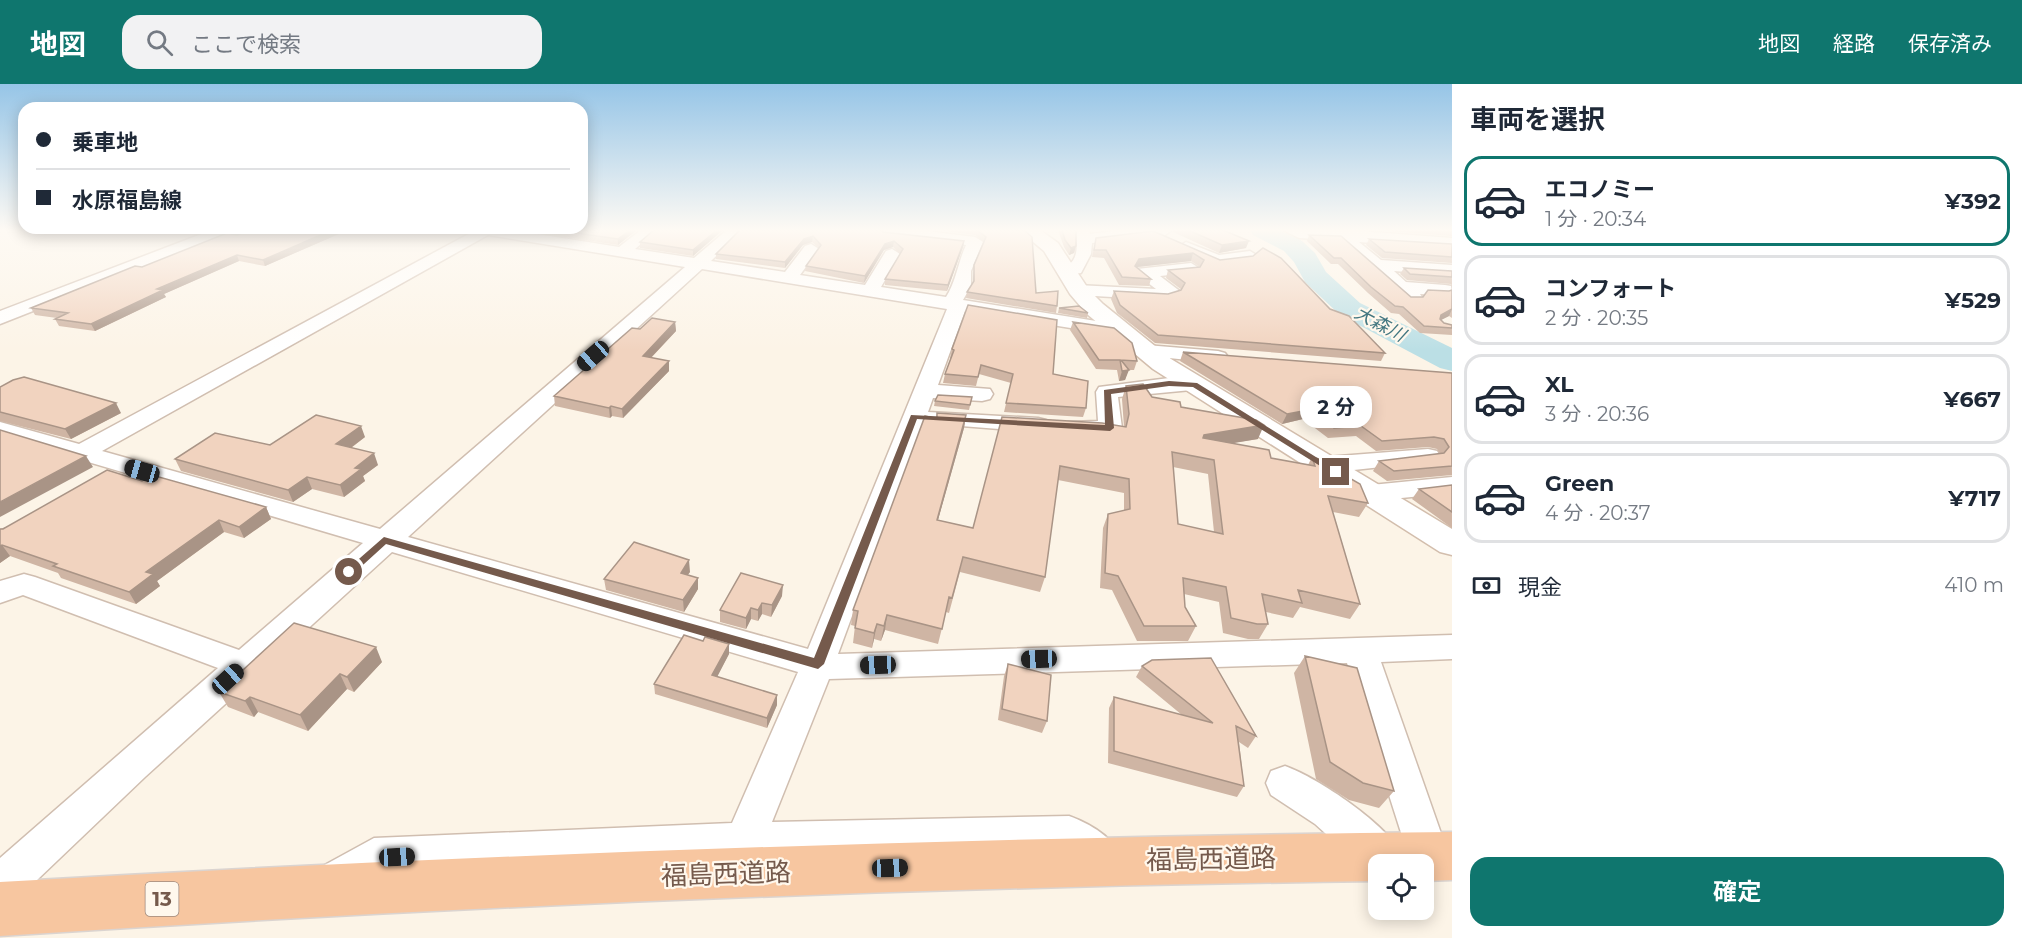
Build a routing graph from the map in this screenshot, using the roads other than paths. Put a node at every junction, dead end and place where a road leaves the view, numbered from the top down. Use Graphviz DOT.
graph roads {
  1 [pos="124,270"];
  2 [pos="413,270"];
  3 [pos="691,270"];
  4 [pos="736,270"];
  5 [pos="795,270"];
  6 [pos="883,270"];
  7 [pos="963,270"];
  8 [pos="1066,270"];
  9 [pos="1075,270"];
  10 [pos="1173,270"];
  11 [pos="1382,270"];
  12 [pos="789,278"];
  13 [pos="1072,280"];
  14 [pos="1445,290"];
  15 [pos="870,291"];
  16 [pos="954,304"];
  17 [pos="0,318"];
  18 [pos="1118,330"];
  19 [pos="1146,351"];
  20 [pos="1239,358"];
  21 [pos="1194,384"];
  22 [pos="982,394"];
  23 [pos="919,404"];
  24 [pos="0,429"];
  25 [pos="80,453"];
  26 [pos="1428,456"];
  27 [pos="120,464"];
  28 [pos="1326,465"];
  29 [pos="90,481"];
  30 [pos="1452,485"];
  31 [pos="1371,494"];
  32 [pos="384,540"];
  33 [pos="1452,544"];
  34 [pos="0,592"];
  35 [pos="1452,647"];
  36 [pos="1360,650"];
  37 [pos="818,664"];
  38 [pos="244,665"];
  39 [pos="1285,783"];
  40 [pos="744,842"];
  41 [pos="1417,854"];
  42 [pos="1420,854"];
  43 [pos="1368,857"];
  44 [pos="1102,860"];
  45 [pos="0,886"];
  46 [pos="324,889"];
  47 [pos="0,909"];
  1 -- 17 [label="street"];
  2 -- 25 [label="street"];
  3 -- 32 [label="street"];
  4 -- 12 [label="street"];
  5 -- 12 [label="street"];
  6 -- 15 [label="street"];
  7 -- 16 [label="street"];
  8 -- 13 [label="main road"];
  9 -- 13 [label="street"];
  10 -- 13 [label="street"];
  11 -- 14 [label="street"];
  12 -- 15 [label="street"];
  13 -- 18 [label="main road"];
  15 -- 16 [label="street"];
  16 -- 18 [label="street"];
  16 -- 23 [label="street"];
  18 -- 19 [label="main road"];
  19 -- 20 [label="street"];
  19 -- 21 [label="main road"];
  21 -- 23 [label="street"];
  21 -- 28 [label="main road"];
  22 -- 23 [label="street"];
  23 -- 37 [label="street"];
  24 -- 25 [label="street"];
  25 -- 27 [label="street"];
  26 -- 28 [label="street"];
  27 -- 29 [label="street"];
  27 -- 32 [label="street"];
  28 -- 31 [label="main road"];
  30 -- 31 [label="street"];
  31 -- 33 [label="main road"];
  32 -- 37 [label="street"];
  32 -- 38 [label="street"];
  34 -- 38 [label="street"];
  35 -- 36 [label="street"];
  36 -- 37 [label="street"];
  36 -- 42 [label="street"];
  37 -- 40 [label="street"];
  38 -- 45 [label="street"];
  39 -- 41 [label="street"];
  40 -- 44 [label="street"];
  40 -- 46 [label="street"];
  43 -- 44 [label="highway, 福島西道路 / 13"];
  44 -- 46 [label="highway, 福島西道路 / 13"];
  46 -- 47 [label="highway, 福島西道路 / 13"];
}
